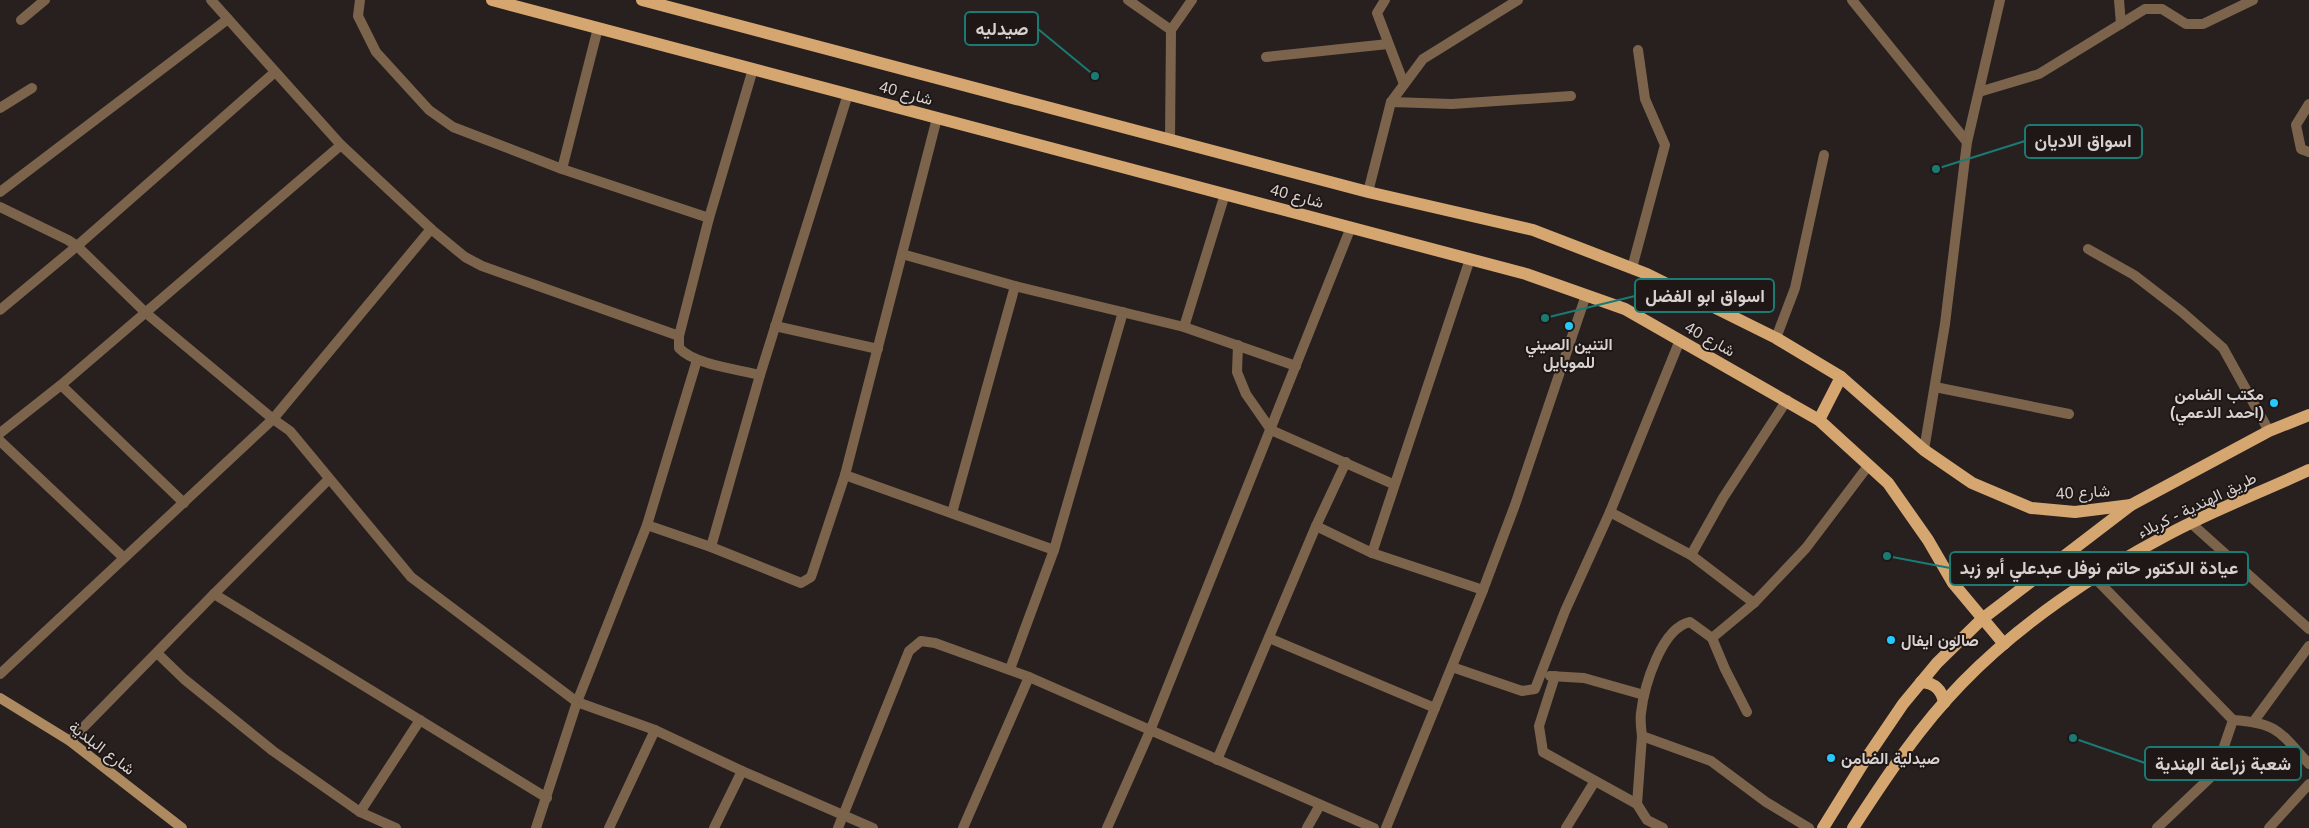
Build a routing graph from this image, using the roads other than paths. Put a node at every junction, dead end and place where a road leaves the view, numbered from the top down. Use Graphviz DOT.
graph roads {
  1 [pos="45,0"];
  2 [pos="211,0"];
  3 [pos="360,0"];
  4 [pos="492,0"];
  5 [pos="642,0"];
  6 [pos="1128,0"];
  7 [pos="1192,0"];
  8 [pos="1385,0"];
  9 [pos="1518,0"];
  10 [pos="1852,0"];
  11 [pos="2000,0"];
  12 [pos="2119,0"];
  13 [pos="2253,0"];
  14 [pos="534,6"];
  15 [pos="228,18"];
  16 [pos="21,20"];
  17 [pos="2121,24"];
  18 [pos="598,28"];
  19 [pos="1171,30"];
  20 [pos="1388,44"];
  21 [pos="1638,50"];
  22 [pos="1266,57"];
  23 [pos="753,69"];
  24 [pos="275,72"];
  25 [pos="1404,84"];
  26 [pos="32,88"];
  27 [pos="1979,92"];
  28 [pos="848,94"];
  29 [pos="1571,96"];
  30 [pos="1391,102"];
  31 [pos="2309,104"];
  32 [pos="0,108"];
  33 [pos="937,118"];
  34 [pos="1170,139"];
  35 [pos="1967,142"];
  36 [pos="341,145"];
  37 [pos="2309,152"];
  38 [pos="1824,155"];
  39 [pos="562,169"];
  40 [pos="0,192"];
  41 [pos="1368,192"];
  42 [pos="1225,194"];
  43 [pos="0,207"];
  44 [pos="709,218"];
  45 [pos="1351,227"];
  46 [pos="431,229"];
  47 [pos="77,246"];
  48 [pos="2088,249"];
  49 [pos="902,254"];
  50 [pos="1470,259"];
  51 [pos="1632,268"];
  52 [pos="1015,286"];
  53 [pos="1586,295"];
  54 [pos="0,310"];
  55 [pos="1123,312"];
  56 [pos="146,313"];
  57 [pos="775,326"];
  58 [pos="1184,327"];
  59 [pos="679,336"];
  60 [pos="1776,338"];
  61 [pos="1680,340"];
  62 [pos="1238,346"];
  63 [pos="878,350"];
  64 [pos="697,360"];
  65 [pos="1296,366"];
  66 [pos="760,375"];
  67 [pos="1842,377"];
  68 [pos="61,385"];
  69 [pos="1935,387"];
  70 [pos="1787,400"];
  71 [pos="2069,414"];
  72 [pos="2309,415"];
  73 [pos="273,419"];
  74 [pos="1819,420"];
  75 [pos="1271,430"];
  76 [pos="2270,431"];
  77 [pos="0,433"];
  78 [pos="0,441"];
  79 [pos="1924,450"];
  80 [pos="1346,462"];
  81 [pos="1868,466"];
  82 [pos="2309,470"];
  83 [pos="845,475"];
  84 [pos="329,479"];
  85 [pos="1393,484"];
  86 [pos="184,504"];
  87 [pos="2131,505"];
  88 [pos="1610,512"];
  89 [pos="952,513"];
  90 [pos="2192,524"];
  91 [pos="647,525"];
  92 [pos="1316,526"];
  93 [pos="711,547"];
  94 [pos="1054,550"];
  95 [pos="1372,553"];
  96 [pos="1690,555"];
  97 [pos="123,557"];
  98 [pos="2095,578"];
  99 [pos="1483,590"];
  100 [pos="214,594"];
  101 [pos="1754,603"];
  102 [pos="1982,618"];
  103 [pos="2309,629"];
  104 [pos="1269,638"];
  105 [pos="1712,638"];
  106 [pos="2004,644"];
  107 [pos="2309,646"];
  108 [pos="157,653"];
  109 [pos="1452,667"];
  110 [pos="2,668"];
  111 [pos="1010,670"];
  112 [pos="1541,675"];
  113 [pos="1555,676"];
  114 [pos="1029,677"];
  115 [pos="1921,682"];
  116 [pos="1644,695"];
  117 [pos="0,698"];
  118 [pos="577,702"];
  119 [pos="1944,703"];
  120 [pos="1435,708"];
  121 [pos="1747,712"];
  122 [pos="420,720"];
  123 [pos="2233,720"];
  124 [pos="2254,721"];
  125 [pos="655,730"];
  126 [pos="1150,731"];
  127 [pos="1642,736"];
  128 [pos="70,741"];
  129 [pos="1217,760"];
  130 [pos="2309,764"];
  131 [pos="742,771"];
  132 [pos="1595,781"];
  133 [pos="2309,784"];
  134 [pos="547,798"];
  135 [pos="1637,804"];
  136 [pos="1320,805"];
  137 [pos="360,812"];
  138 [pos="844,814"];
  139 [pos="1644,824"];
  140 [pos="182,828"];
  141 [pos="396,828"];
  142 [pos="536,828"];
  143 [pos="609,828"];
  144 [pos="714,828"];
  145 [pos="838,828"];
  146 [pos="873,828"];
  147 [pos="963,828"];
  148 [pos="1107,828"];
  149 [pos="1307,828"];
  150 [pos="1374,828"];
  151 [pos="1386,828"];
  152 [pos="1566,828"];
  153 [pos="1663,828"];
  154 [pos="1809,828"];
  155 [pos="1823,828"];
  156 [pos="1853,828"];
  157 [pos="2156,828"];
  158 [pos="2269,828"];
  1 -- 16 [label="street"];
  2 -- 15 [label="street"];
  3 -- 39 [label="street"];
  4 -- 14 [label="main road, شارع 40"];
  5 -- 34 [label="main road, شارع 40"];
  6 -- 19 [label="street"];
  7 -- 19 [label="street"];
  8 -- 20 [label="street"];
  9 -- 25 [label="street"];
  10 -- 35 [label="street"];
  11 -- 27 [label="street"];
  12 -- 17 [label="street"];
  13 -- 17 [label="street"];
  14 -- 18 [label="main road, شارع 40"];
  15 -- 24 [label="street"];
  15 -- 40 [label="street"];
  17 -- 27 [label="street"];
  18 -- 23 [label="main road, شارع 40"];
  18 -- 39 [label="street"];
  19 -- 34 [label="street"];
  20 -- 22 [label="street"];
  20 -- 25 [label="street"];
  21 -- 51 [label="street"];
  23 -- 28 [label="main road, شارع 40"];
  23 -- 44 [label="street"];
  24 -- 36 [label="street"];
  24 -- 47 [label="street"];
  25 -- 30 [label="street"];
  26 -- 32 [label="street"];
  27 -- 35 [label="street"];
  28 -- 33 [label="main road, شارع 40"];
  28 -- 57 [label="street"];
  29 -- 30 [label="street"];
  30 -- 41 [label="street"];
  31 -- 37 [label="street"];
  33 -- 42 [label="main road, شارع 40"];
  33 -- 49 [label="street"];
  34 -- 41 [label="main road, شارع 40"];
  35 -- 69 [label="street"];
  36 -- 46 [label="street"];
  36 -- 56 [label="street"];
  38 -- 60 [label="street"];
  39 -- 44 [label="street"];
  41 -- 51 [label="main road, شارع 40"];
  42 -- 45 [label="main road, شارع 40"];
  42 -- 58 [label="street"];
  43 -- 47 [label="street"];
  44 -- 59 [label="street"];
  45 -- 50 [label="main road, شارع 40"];
  45 -- 65 [label="street"];
  46 -- 59 [label="street"];
  46 -- 73 [label="street"];
  47 -- 54 [label="street"];
  47 -- 56 [label="street"];
  48 -- 76 [label="street"];
  49 -- 52 [label="street"];
  49 -- 63 [label="street"];
  50 -- 53 [label="main road, شارع 40"];
  50 -- 85 [label="street"];
  51 -- 60 [label="main road, شارع 40"];
  52 -- 55 [label="street"];
  52 -- 89 [label="street"];
  53 -- 61 [label="main road, شارع 40"];
  53 -- 99 [label="street"];
  55 -- 58 [label="street"];
  55 -- 94 [label="street"];
  56 -- 68 [label="street"];
  56 -- 73 [label="street"];
  57 -- 63 [label="street"];
  57 -- 66 [label="street"];
  58 -- 62 [label="street"];
  59 -- 64 [label="street"];
  60 -- 67 [label="main road, شارع 40"];
  61 -- 70 [label="main road, شارع 40"];
  61 -- 88 [label="street"];
  62 -- 65 [label="street"];
  62 -- 75 [label="street"];
  63 -- 83 [label="street"];
  64 -- 66 [label="street"];
  64 -- 91 [label="street"];
  65 -- 75 [label="street"];
  66 -- 93 [label="street"];
  67 -- 74 [label="main road"];
  67 -- 79 [label="main road, شارع 40"];
  68 -- 77 [label="street"];
  68 -- 86 [label="street"];
  69 -- 71 [label="street"];
  69 -- 79 [label="street"];
  70 -- 74 [label="main road, شارع 40"];
  70 -- 96 [label="street"];
  72 -- 76 [label="main road"];
  73 -- 84 [label="street"];
  73 -- 86 [label="street"];
  74 -- 81 [label="main road, شارع 40"];
  75 -- 80 [label="street"];
  75 -- 126 [label="street"];
  76 -- 87 [label="main road"];
  78 -- 97 [label="street"];
  79 -- 87 [label="main road, شارع 40"];
  80 -- 85 [label="street"];
  80 -- 92 [label="street"];
  81 -- 101 [label="street"];
  81 -- 102 [label="main road, شارع 40"];
  82 -- 90 [label="main road, طريق الهندية - كربلاء"];
  83 -- 89 [label="street"];
  83 -- 93 [label="street"];
  84 -- 100 [label="street"];
  84 -- 118 [label="street"];
  85 -- 95 [label="street"];
  86 -- 97 [label="street"];
  87 -- 102 [label="main road"];
  88 -- 96 [label="street"];
  88 -- 112 [label="street"];
  89 -- 94 [label="street"];
  90 -- 98 [label="main road, طريق الهندية - كربلاء"];
  90 -- 103 [label="street"];
  91 -- 93 [label="street"];
  91 -- 118 [label="street"];
  92 -- 95 [label="street"];
  92 -- 104 [label="street"];
  94 -- 111 [label="street"];
  95 -- 99 [label="street"];
  96 -- 101 [label="street"];
  97 -- 110 [label="street"];
  98 -- 106 [label="main road, طريق الهندية - كربلاء"];
  98 -- 123 [label="street"];
  99 -- 109 [label="street"];
  100 -- 108 [label="street"];
  100 -- 122 [label="street"];
  101 -- 105 [label="street"];
  102 -- 106 [label="main road, شارع 40"];
  102 -- 115 [label="main road"];
  104 -- 120 [label="street"];
  104 -- 129 [label="street"];
  105 -- 116 [label="street"];
  105 -- 121 [label="street"];
  106 -- 119 [label="main road, طريق الهندية - كربلاء"];
  107 -- 124 [label="street"];
  108 -- 128 [label="street"];
  108 -- 137 [label="street"];
  109 -- 112 [label="street"];
  109 -- 120 [label="street"];
  111 -- 114 [label="street"];
  111 -- 138 [label="street"];
  112 -- 113 [label="street"];
  113 -- 116 [label="street"];
  113 -- 132 [label="street"];
  114 -- 126 [label="street"];
  114 -- 147 [label="street"];
  115 -- 119 [label="main road"];
  115 -- 155 [label="main road"];
  116 -- 127 [label="street"];
  117 -- 128 [label="main road, شارع البلدية"];
  118 -- 125 [label="street"];
  118 -- 134 [label="street"];
  119 -- 156 [label="main road, طريق الهندية - كربلاء"];
  120 -- 151 [label="street"];
  122 -- 134 [label="street"];
  122 -- 137 [label="street"];
  123 -- 124 [label="street"];
  123 -- 157 [label="street"];
  124 -- 130 [label="street"];
  125 -- 131 [label="street"];
  125 -- 143 [label="street"];
  126 -- 129 [label="street"];
  126 -- 148 [label="street"];
  127 -- 135 [label="street"];
  127 -- 154 [label="street"];
  128 -- 140 [label="main road, شارع البلدية"];
  129 -- 136 [label="street"];
  131 -- 138 [label="street"];
  131 -- 144 [label="street"];
  132 -- 135 [label="street"];
  132 -- 152 [label="street"];
  133 -- 158 [label="street"];
  134 -- 142 [label="street"];
  135 -- 139 [label="street"];
  136 -- 149 [label="street"];
  136 -- 150 [label="street"];
  137 -- 141 [label="street"];
  138 -- 145 [label="street"];
  138 -- 146 [label="street"];
  139 -- 153 [label="street"];
}
